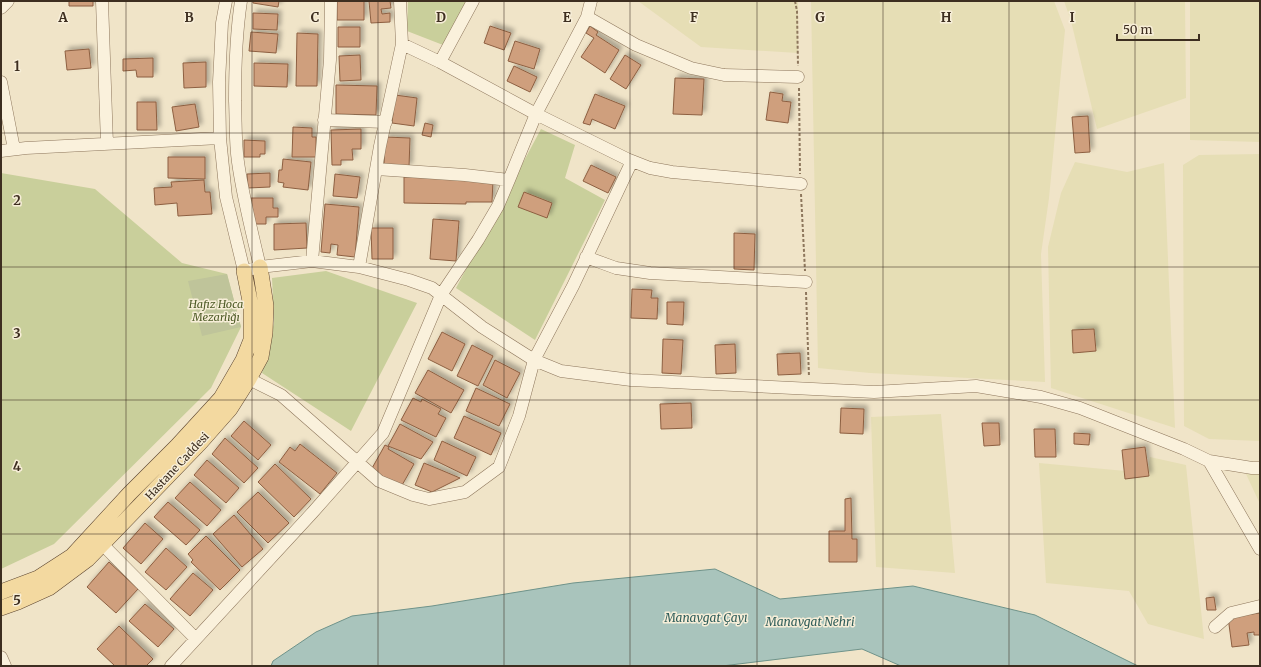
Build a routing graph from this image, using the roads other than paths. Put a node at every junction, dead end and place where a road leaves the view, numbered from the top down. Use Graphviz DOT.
graph roads {
  1 [pos="8,1"];
  2 [pos="102,1"];
  3 [pos="226,1"];
  4 [pos="241,1"];
  5 [pos="331,1"];
  6 [pos="400,1"];
  7 [pos="473,1"];
  8 [pos="592,1"];
  9 [pos="1,8"];
  10 [pos="587,17"];
  11 [pos="402,44"];
  12 [pos="440,62"];
  13 [pos="798,77"];
  14 [pos="1,82"];
  15 [pos="536,114"];
  16 [pos="324,120"];
  17 [pos="386,122"];
  18 [pos="220,138"];
  19 [pos="107,144"];
  20 [pos="14,149"];
  21 [pos="1,151"];
  22 [pos="632,161"];
  23 [pos="376,169"];
  24 [pos="509,180"];
  25 [pos="801,184"];
  26 [pos="586,257"];
  27 [pos="312,261"];
  28 [pos="260,267"];
  29 [pos="359,268"];
  30 [pos="244,271"];
  31 [pos="806,282"];
  32 [pos="440,295"];
  33 [pos="534,360"];
  34 [pos="249,379"];
  35 [pos="1210,461"];
  36 [pos="357,463"];
  37 [pos="1260,468"];
  38 [pos="102,544"];
  39 [pos="1260,549"];
  40 [pos="1,592"];
  41 [pos="1260,606"];
  42 [pos="1,608"];
  43 [pos="1215,627"];
  44 [pos="196,639"];
  45 [pos="1,657"];
  46 [pos="5,666"];
  47 [pos="171,666"];
  1 -- 9 [label="street"];
  2 -- 19 [label="street"];
  3 -- 18 [label="street"];
  4 -- 28 [label="street"];
  5 -- 16 [label="street"];
  6 -- 11 [label="street"];
  7 -- 12 [label="street"];
  8 -- 10 [label="street"];
  10 -- 13 [label="street"];
  10 -- 15 [label="street"];
  11 -- 12 [label="street"];
  11 -- 17 [label="street"];
  12 -- 15 [label="street"];
  14 -- 20 [label="street"];
  15 -- 22 [label="street"];
  15 -- 24 [label="street"];
  16 -- 17 [label="street"];
  16 -- 27 [label="street"];
  17 -- 23 [label="street"];
  18 -- 19 [label="street"];
  18 -- 30 [label="street"];
  19 -- 20 [label="street"];
  20 -- 21 [label="street"];
  22 -- 25 [label="street"];
  22 -- 26 [label="street"];
  23 -- 24 [label="street"];
  23 -- 29 [label="street"];
  24 -- 32 [label="street"];
  26 -- 31 [label="street"];
  26 -- 33 [label="street"];
  27 -- 28 [label="street"];
  27 -- 29 [label="street"];
  28 -- 30 [label="street"];
  28 -- 34 [label="main road, Hastane Caddesi"];
  29 -- 32 [label="street"];
  30 -- 40 [label="main road, Hastane Caddesi"];
  32 -- 33 [label="street"];
  32 -- 36 [label="street"];
  33 -- 35 [label="street"];
  33 -- 36 [label="street"];
  34 -- 36 [label="street"];
  34 -- 38 [label="main road, Hastane Caddesi"];
  35 -- 37 [label="street"];
  35 -- 39 [label="street"];
  36 -- 44 [label="street"];
  38 -- 42 [label="main road, Hastane Caddesi"];
  38 -- 44 [label="street"];
  41 -- 43 [label="street"];
  44 -- 47 [label="street"];
  45 -- 46 [label="street"];
}
